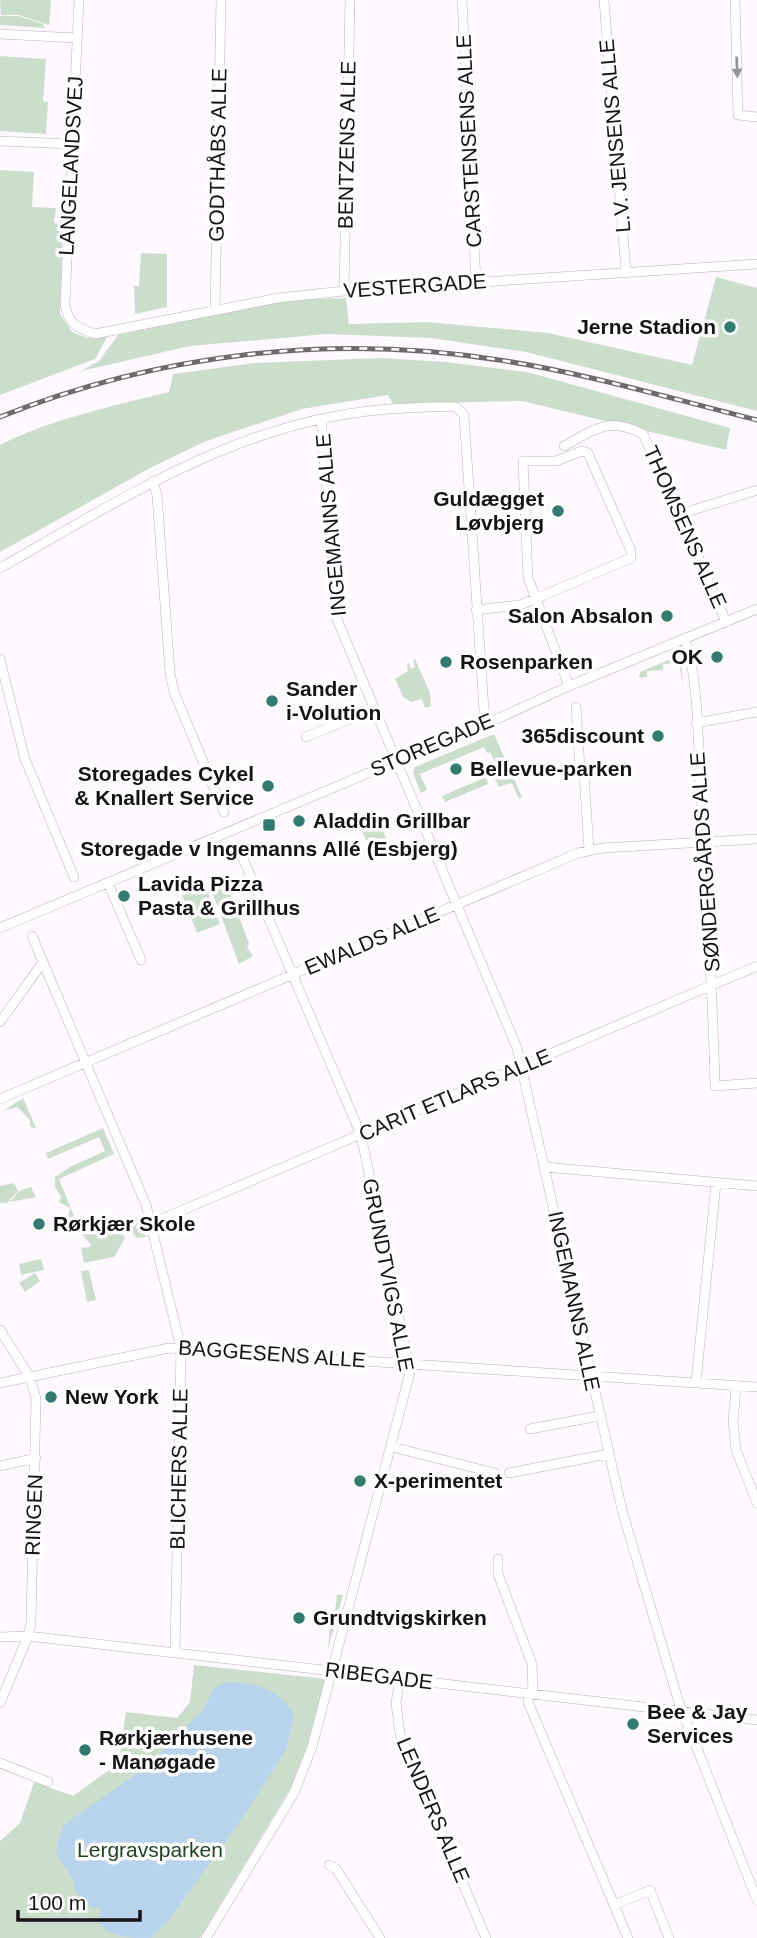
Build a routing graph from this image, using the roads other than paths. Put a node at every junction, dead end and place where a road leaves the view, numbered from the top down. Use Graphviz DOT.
graph roads {
  1 [pos="79,0"];
  2 [pos="221,0"];
  3 [pos="349,0"];
  4 [pos="462,0"];
  5 [pos="604,0"];
  6 [pos="735,0"];
  7 [pos="0,34"];
  8 [pos="77,38"];
  9 [pos="757,117"];
  10 [pos="0,141"];
  11 [pos="72,144"];
  12 [pos="757,264"];
  13 [pos="626,272"];
  14 [pos="476,282"];
  15 [pos="344,291"];
  16 [pos="215,310"];
  17 [pos="76,328"];
  18 [pos="321,419"];
  19 [pos="564,446"];
  20 [pos="153,481"];
  21 [pos="757,490"];
  22 [pos="680,514"];
  23 [pos="0,568"];
  24 [pos="534,599"];
  25 [pos="757,608"];
  26 [pos="476,610"];
  27 [pos="726,622"];
  28 [pos="685,639"];
  29 [pos="0,659"];
  30 [pos="569,685"];
  31 [pos="576,708"];
  32 [pos="374,709"];
  33 [pos="757,712"];
  34 [pos="696,723"];
  35 [pos="485,724"];
  36 [pos="306,737"];
  37 [pos="395,760"];
  38 [pos="224,812"];
  39 [pos="757,839"];
  40 [pos="703,842"];
  41 [pos="239,849"];
  42 [pos="589,850"];
  43 [pos="74,877"];
  44 [pos="108,883"];
  45 [pos="456,904"];
  46 [pos="0,928"];
  47 [pos="32,936"];
  48 [pos="141,960"];
  49 [pos="43,962"];
  50 [pos="757,966"];
  51 [pos="292,975"];
  52 [pos="713,984"];
  53 [pos="0,1022"];
  54 [pos="86,1062"];
  55 [pos="523,1066"];
  56 [pos="757,1083"];
  57 [pos="0,1099"];
  58 [pos="361,1135"];
  59 [pos="545,1167"];
  60 [pos="716,1183"];
  61 [pos="757,1186"];
  62 [pos="152,1223"];
  63 [pos="0,1330"];
  64 [pos="181,1348"];
  65 [pos="408,1363"];
  66 [pos="29,1377"];
  67 [pos="591,1377"];
  68 [pos="696,1382"];
  69 [pos="0,1383"];
  70 [pos="736,1387"];
  71 [pos="757,1387"];
  72 [pos="599,1416"];
  73 [pos="530,1429"];
  74 [pos="392,1447"];
  75 [pos="608,1454"];
  76 [pos="36,1458"];
  77 [pos="0,1466"];
  78 [pos="495,1473"];
  79 [pos="509,1473"];
  80 [pos="757,1503"];
  81 [pos="498,1559"];
  82 [pos="28,1636"];
  83 [pos="0,1637"];
  84 [pos="175,1653"];
  85 [pos="333,1671"];
  86 [pos="400,1678"];
  87 [pos="531,1693"];
  88 [pos="0,1703"];
  89 [pos="683,1712"];
  90 [pos="757,1720"];
  91 [pos="0,1763"];
  92 [pos="48,1782"];
  93 [pos="329,1865"];
  94 [pos="757,1900"];
  95 [pos="614,1905"];
  96 [pos="206,1938"];
  97 [pos="380,1938"];
  98 [pos="486,1938"];
  99 [pos="628,1938"];
  100 [pos="669,1938"];
  1 -- 8 [label="street, LANGELANDSVEJ"];
  2 -- 16 [label="street, GODTHÅBS ALLE"];
  3 -- 15 [label="street, BENTZENS ALLE"];
  4 -- 14 [label="street, CARSTENSENS ALLE"];
  5 -- 13 [label="street, L.V. JENSENS ALLE"];
  6 -- 9 [label="street, one-way"];
  7 -- 8 [label="street"];
  8 -- 11 [label="street, LANGELANDSVEJ"];
  10 -- 11 [label="street"];
  11 -- 17 [label="street, LANGELANDSVEJ"];
  12 -- 13 [label="street, VESTERGADE"];
  13 -- 14 [label="street, VESTERGADE"];
  14 -- 15 [label="street, VESTERGADE"];
  15 -- 16 [label="street, VESTERGADE"];
  16 -- 17 [label="street, VESTERGADE"];
  18 -- 20 [label="street"];
  18 -- 26 [label="street"];
  18 -- 32 [label="street, INGEMANNS ALLE"];
  19 -- 22 [label="street, THOMSENS ALLE"];
  20 -- 23 [label="street"];
  20 -- 38 [label="street"];
  21 -- 22 [label="street"];
  22 -- 27 [label="street, THOMSENS ALLE"];
  24 -- 24 [label="street"];
  24 -- 26 [label="street"];
  24 -- 30 [label="street"];
  25 -- 27 [label="street, STOREGADE"];
  26 -- 35 [label="street"];
  27 -- 28 [label="street, STOREGADE"];
  28 -- 30 [label="street, STOREGADE"];
  28 -- 34 [label="street, SØNDERGÅRDS ALLE"];
  29 -- 43 [label="street"];
  30 -- 35 [label="street, STOREGADE"];
  31 -- 42 [label="street"];
  32 -- 36 [label="street"];
  32 -- 37 [label="street, INGEMANNS ALLE"];
  33 -- 34 [label="street"];
  34 -- 40 [label="street, SØNDERGÅRDS ALLE"];
  35 -- 37 [label="street, STOREGADE"];
  37 -- 44 [label="street, STOREGADE"];
  37 -- 45 [label="street, INGEMANNS ALLE"];
  39 -- 40 [label="street, EWALDS ALLE"];
  40 -- 42 [label="street, EWALDS ALLE"];
  40 -- 52 [label="street, SØNDERGÅRDS ALLE"];
  41 -- 51 [label="street, GRUNDTVIGS ALLE"];
  42 -- 45 [label="street, EWALDS ALLE"];
  44 -- 46 [label="street, STOREGADE"];
  44 -- 48 [label="street"];
  45 -- 51 [label="street, EWALDS ALLE"];
  45 -- 55 [label="street, INGEMANNS ALLE"];
  47 -- 49 [label="street, BLICHERS ALLE"];
  49 -- 53 [label="street"];
  49 -- 54 [label="street, BLICHERS ALLE"];
  50 -- 52 [label="street, CARIT ETLARS ALLE"];
  51 -- 54 [label="street, EWALDS ALLE"];
  51 -- 58 [label="street, GRUNDTVIGS ALLE"];
  52 -- 55 [label="street, CARIT ETLARS ALLE"];
  52 -- 56 [label="street, SØNDERGÅRDS ALLE"];
  54 -- 57 [label="street, EWALDS ALLE"];
  54 -- 62 [label="street, BLICHERS ALLE"];
  55 -- 58 [label="street, CARIT ETLARS ALLE"];
  55 -- 59 [label="street, INGEMANNS ALLE"];
  58 -- 62 [label="street, CARIT ETLARS ALLE"];
  58 -- 65 [label="street, GRUNDTVIGS ALLE"];
  59 -- 60 [label="street"];
  59 -- 67 [label="street, INGEMANNS ALLE"];
  60 -- 61 [label="street"];
  60 -- 68 [label="street"];
  62 -- 64 [label="street, BLICHERS ALLE"];
  63 -- 66 [label="street, RINGEN"];
  64 -- 65 [label="street, BAGGESENS ALLE"];
  64 -- 66 [label="street, BAGGESENS ALLE"];
  64 -- 84 [label="street, BLICHERS ALLE"];
  65 -- 67 [label="street, BAGGESENS ALLE"];
  65 -- 74 [label="street, GRUNDTVIGS ALLE"];
  66 -- 69 [label="street, BAGGESENS ALLE"];
  66 -- 76 [label="street, RINGEN"];
  67 -- 68 [label="street, BAGGESENS ALLE"];
  67 -- 72 [label="street, INGEMANNS ALLE"];
  68 -- 70 [label="street, BAGGESENS ALLE"];
  70 -- 71 [label="street, BAGGESENS ALLE"];
  70 -- 80 [label="street"];
  72 -- 73 [label="street"];
  72 -- 75 [label="street, INGEMANNS ALLE"];
  74 -- 78 [label="street"];
  74 -- 85 [label="street, GRUNDTVIGS ALLE"];
  75 -- 79 [label="street"];
  75 -- 89 [label="street, INGEMANNS ALLE"];
  76 -- 77 [label="street"];
  76 -- 82 [label="street, RINGEN"];
  81 -- 87 [label="street"];
  82 -- 83 [label="street, RIBEGADE"];
  82 -- 84 [label="street, RIBEGADE"];
  82 -- 88 [label="street, RINGEN"];
  84 -- 85 [label="street, RIBEGADE"];
  85 -- 86 [label="street, RIBEGADE"];
  85 -- 96 [label="street, GRUNDTVIGS ALLE"];
  86 -- 87 [label="street, RIBEGADE"];
  86 -- 98 [label="street, LENDERS ALLE"];
  87 -- 89 [label="street, RIBEGADE"];
  87 -- 95 [label="street"];
  89 -- 90 [label="street, RIBEGADE"];
  89 -- 94 [label="street, INGEMANNS ALLE"];
  91 -- 92 [label="street"];
  93 -- 97 [label="street"];
  95 -- 99 [label="street"];
  95 -- 100 [label="street"];
}
